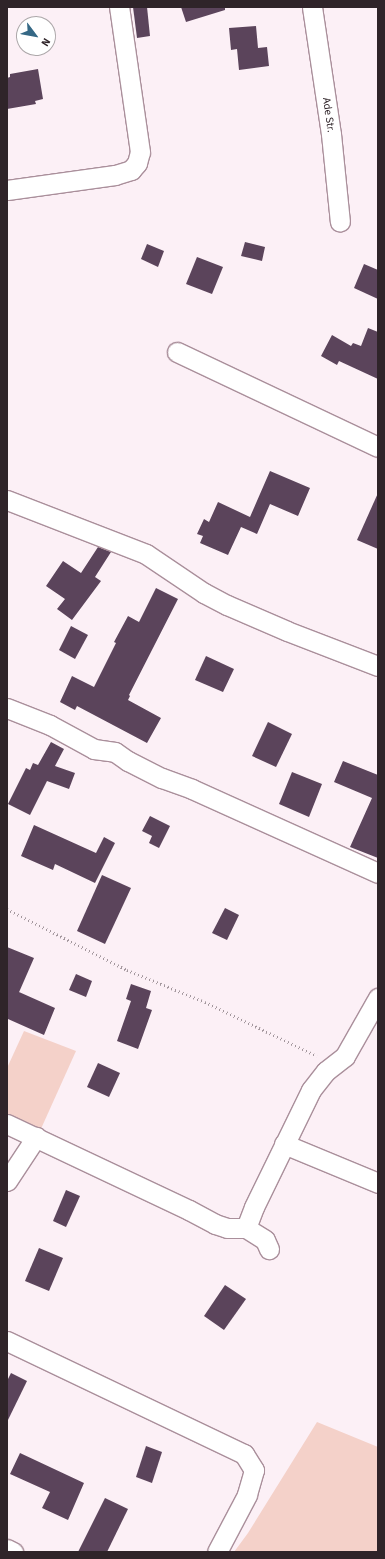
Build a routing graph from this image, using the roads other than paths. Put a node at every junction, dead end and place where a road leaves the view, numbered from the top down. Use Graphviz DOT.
graph roads {
  1 [pos="119,7"];
  2 [pos="312,7"];
  3 [pos="7,190"];
  4 [pos="340,222"];
  5 [pos="177,352"];
  6 [pos="378,447"];
  7 [pos="7,500"];
  8 [pos="378,666"];
  9 [pos="7,708"];
  10 [pos="378,872"];
  11 [pos="378,998"];
  12 [pos="7,1124"];
  13 [pos="36,1137"];
  14 [pos="284,1144"];
  15 [pos="7,1181"];
  16 [pos="378,1183"];
  17 [pos="246,1228"];
  18 [pos="269,1249"];
  19 [pos="7,1341"];
  20 [pos="7,1549"];
  21 [pos="13,1552"];
  22 [pos="217,1552"];
  1 -- 3 [label="street"];
  2 -- 4 [label="street, Ade Str."];
  5 -- 6 [label="street"];
  7 -- 8 [label="street"];
  9 -- 10 [label="street"];
  11 -- 14 [label="street"];
  12 -- 13 [label="street"];
  13 -- 15 [label="street"];
  13 -- 17 [label="street"];
  14 -- 16 [label="street"];
  14 -- 17 [label="street"];
  17 -- 18 [label="street"];
  19 -- 22 [label="street"];
  20 -- 21 [label="street"];
}
